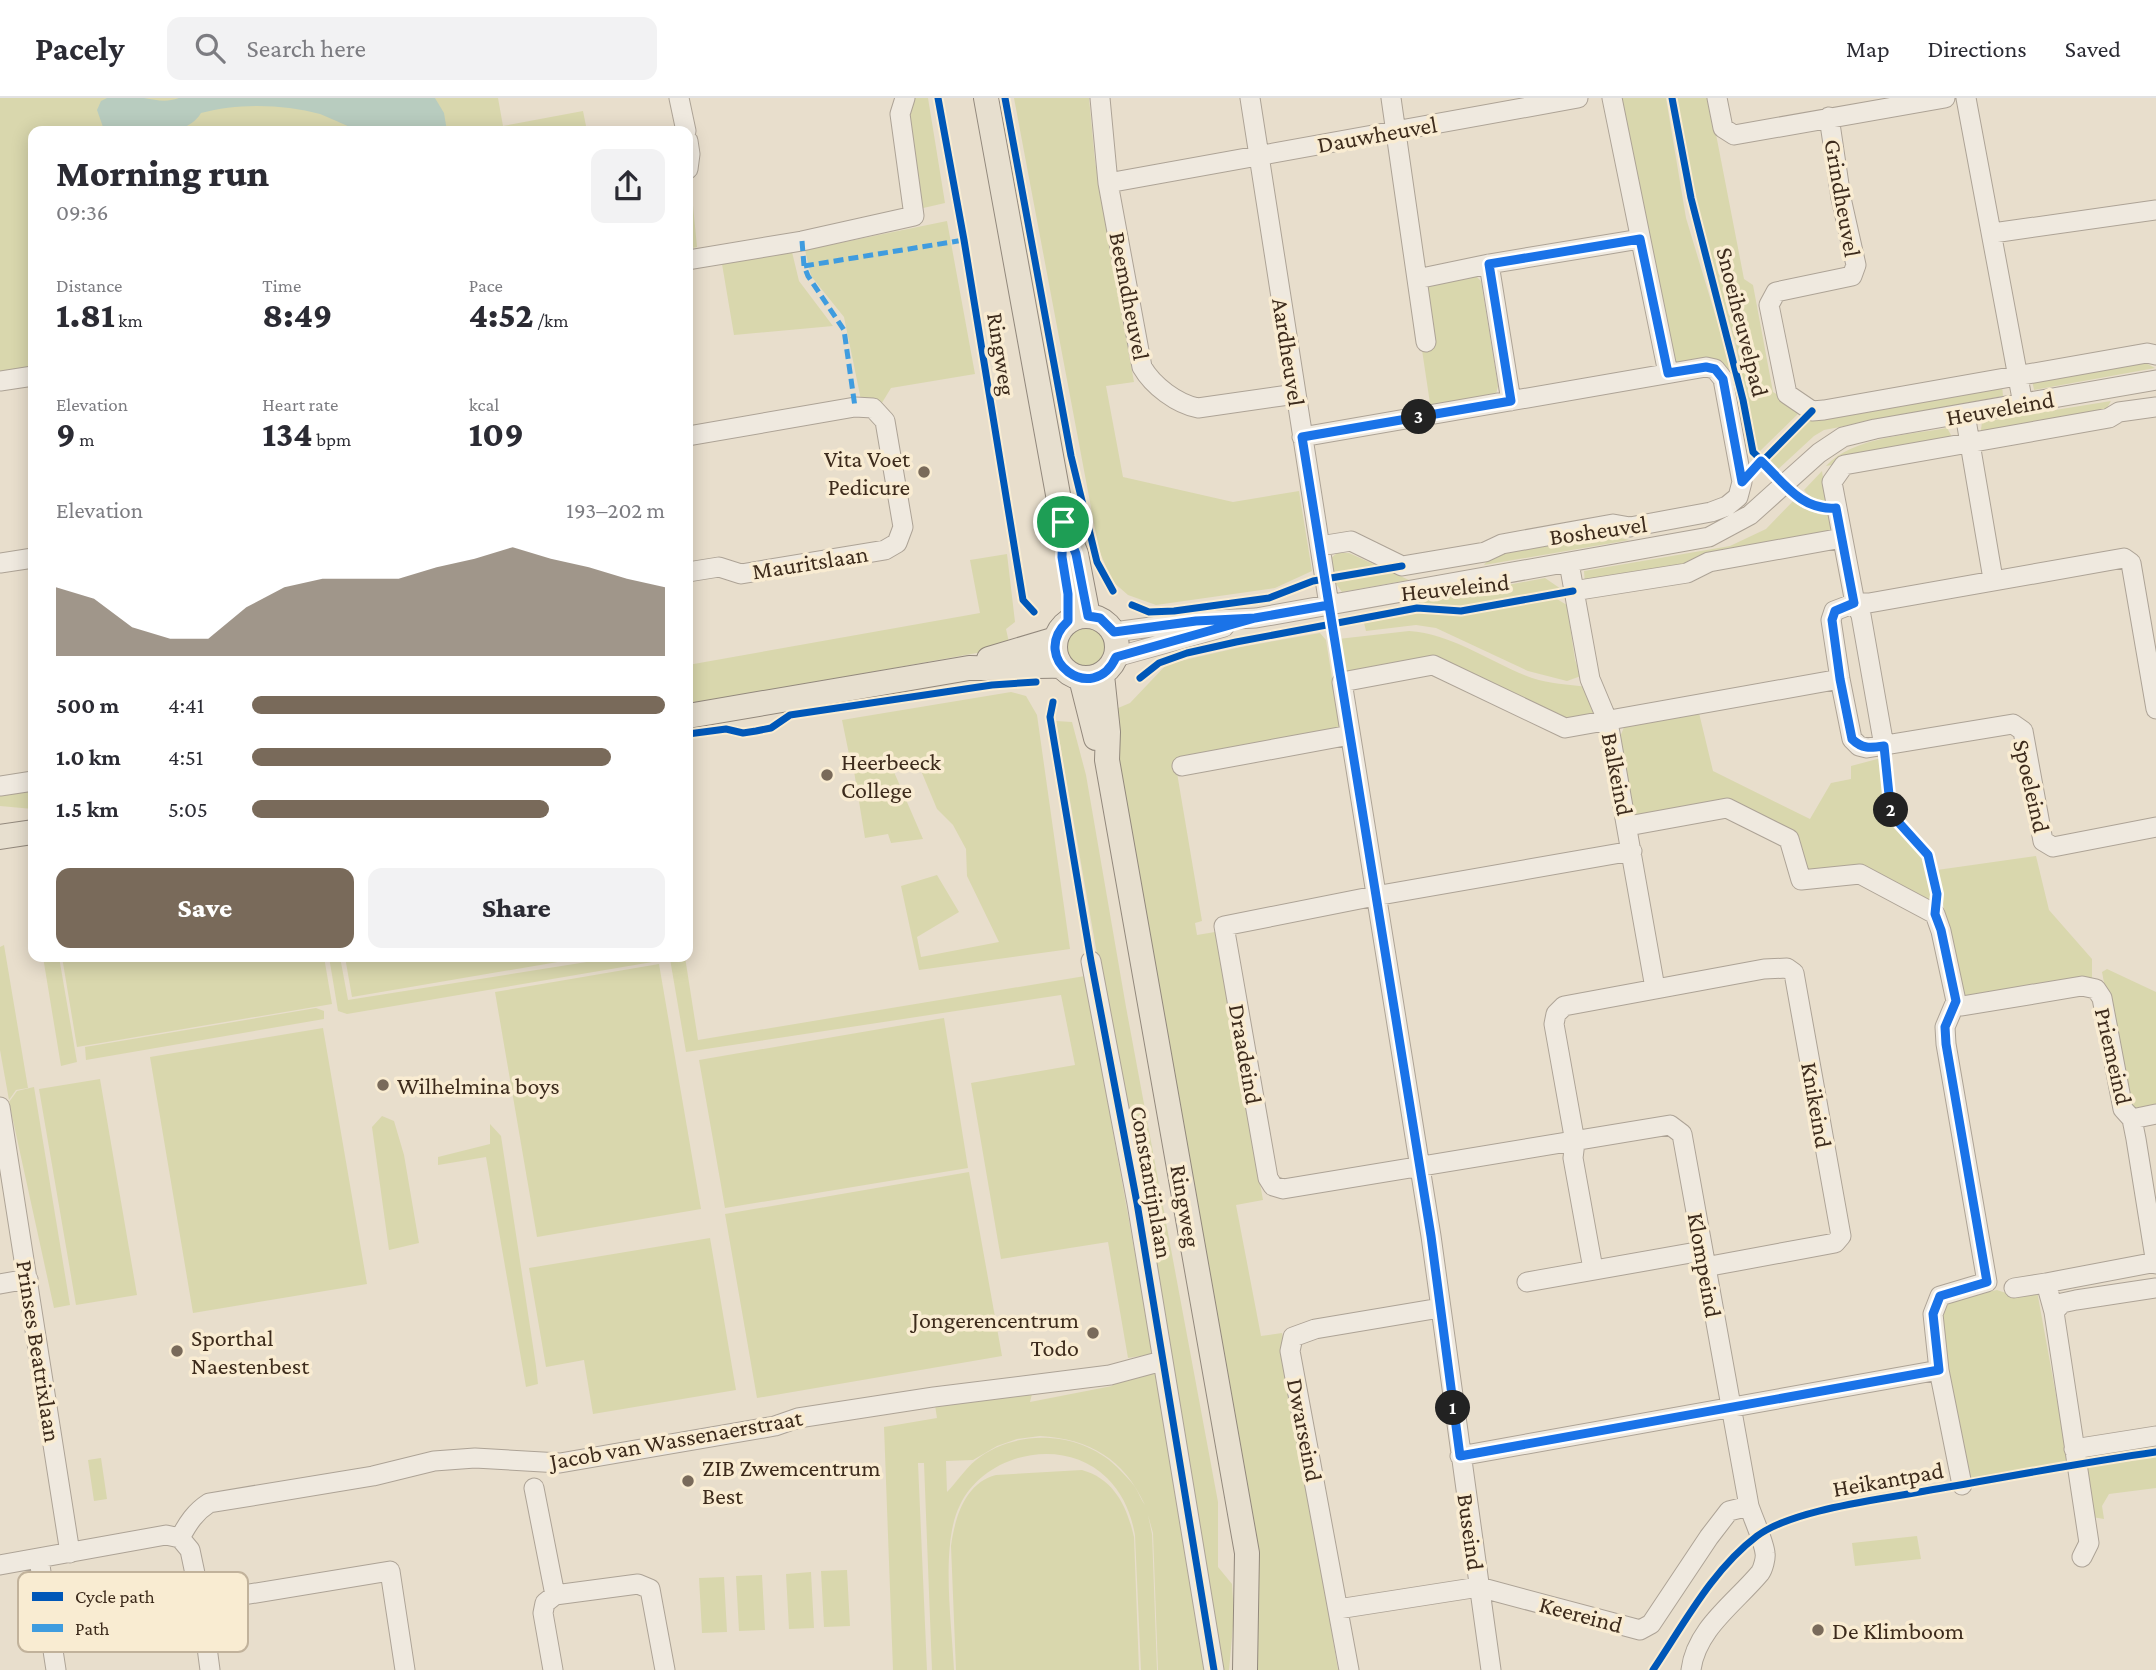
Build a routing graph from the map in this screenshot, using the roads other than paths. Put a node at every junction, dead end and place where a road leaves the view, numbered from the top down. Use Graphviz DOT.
graph roads {
  1 [pos="679,98"];
  2 [pos="905,98"];
  3 [pos="986,98"];
  4 [pos="1100,98"];
  5 [pos="1250,98"];
  6 [pos="1391,98"];
  7 [pos="1578,98"];
  8 [pos="1612,98"];
  9 [pos="1717,98"];
  10 [pos="1945,98"];
  11 [pos="1966,98"];
  12 [pos="1527,103"];
  13 [pos="1861,104"];
  14 [pos="1829,117"];
  15 [pos="685,126"];
  16 [pos="1395,131"];
  17 [pos="1258,155"];
  18 [pos="1108,183"];
  19 [pos="2156,210"];
  20 [pos="1993,233"];
  21 [pos="1640,239"];
  22 [pos="693,259"];
  23 [pos="1489,264"];
  24 [pos="1417,279"];
  25 [pos="1426,342"];
  26 [pos="2156,355"];
  27 [pos="1668,373"];
  28 [pos="2018,376"];
  29 [pos="28,377"];
  30 [pos="2156,380"];
  31 [pos="0,381"];
  32 [pos="1296,394"];
  33 [pos="1511,401"];
  34 [pos="2023,404"];
  35 [pos="2156,407"];
  36 [pos="1965,414"];
  37 [pos="693,435"];
  38 [pos="1302,437"];
  39 [pos="1971,444"];
  40 [pos="1842,538"];
  41 [pos="1320,546"];
  42 [pos="28,559"];
  43 [pos="0,563"];
  44 [pos="1569,563"];
  45 [pos="693,571"];
  46 [pos="1993,579"];
  47 [pos="1573,591"];
  48 [pos="1854,603"];
  49 [pos="1329,605"];
  50 [pos="1255,618"];
  51 [pos="1070,625"];
  52 [pos="1114,632"];
  53 [pos="969,668"];
  54 [pos="1090,669"];
  55 [pos="1840,679"];
  56 [pos="2156,709"];
  57 [pos="693,715"];
  58 [pos="1608,722"];
  59 [pos="1350,735"];
  60 [pos="1875,747"];
  61 [pos="1182,766"];
  62 [pos="28,782"];
  63 [pos="0,786"];
  64 [pos="28,821"];
  65 [pos="0,824"];
  66 [pos="1628,826"];
  67 [pos="2156,827"];
  68 [pos="28,833"];
  69 [pos="0,837"];
  70 [pos="1632,851"];
  71 [pos="1375,896"];
  72 [pos="1091,961"];
  73 [pos="1655,988"];
  74 [pos="1956,1001"];
  75 [pos="0,1107"];
  76 [pos="2156,1114"];
  77 [pos="2132,1119"];
  78 [pos="1575,1142"];
  79 [pos="1419,1167"];
  80 [pos="1704,1259"];
  81 [pos="2156,1263"];
  82 [pos="1593,1269"];
  83 [pos="27,1279"];
  84 [pos="1527,1282"];
  85 [pos="0,1283"];
  86 [pos="2046,1283"];
  87 [pos="2014,1288"];
  88 [pos="2156,1288"];
  89 [pos="1440,1308"];
  90 [pos="2054,1312"];
  91 [pos="1162,1361"];
  92 [pos="1939,1370"];
  93 [pos="1731,1407"];
  94 [pos="2156,1436"];
  95 [pos="1460,1456"];
  96 [pos="2076,1456"];
  97 [pos="1962,1485"];
  98 [pos="534,1488"];
  99 [pos="1749,1506"];
  100 [pos="180,1538"];
  101 [pos="70,1553"];
  102 [pos="2082,1557"];
  103 [pos="39,1559"];
  104 [pos="0,1565"];
  105 [pos="41,1572"];
  106 [pos="195,1572"];
  107 [pos="1479,1587"];
  108 [pos="248,1594"];
  109 [pos="555,1595"];
  110 [pos="1338,1609"];
  111 [pos="53,1652"];
  112 [pos="208,1652"];
  113 [pos="1243,1665"];
  114 [pos="56,1670"];
  115 [pos="211,1670"];
  116 [pos="405,1670"];
  117 [pos="553,1670"];
  118 [pos="666,1670"];
  119 [pos="1214,1670"];
  120 [pos="1349,1670"];
  121 [pos="1491,1670"];
  122 [pos="1690,1670"];
  1 -- 15 [label="street"];
  2 -- 22 [label="street"];
  3 -- 51 [label="main road, Ringweg"];
  4 -- 18 [label="street, Beemdheuvel"];
  5 -- 17 [label="street, Aardheuvel"];
  6 -- 16 [label="street"];
  7 -- 12 [label="street, Dauwheuvel"];
  8 -- 21 [label="street"];
  9 -- 14 [label="street"];
  10 -- 13 [label="street"];
  11 -- 20 [label="street"];
  12 -- 16 [label="street, Dauwheuvel"];
  13 -- 14 [label="street"];
  14 -- 28 [label="street, Grindheuvel"];
  16 -- 17 [label="street, Dauwheuvel"];
  16 -- 24 [label="street"];
  17 -- 18 [label="street, Dauwheuvel"];
  17 -- 32 [label="street, Aardheuvel"];
  18 -- 32 [label="street, Beemdheuvel"];
  19 -- 20 [label="street"];
  20 -- 28 [label="street"];
  21 -- 23 [label="street"];
  21 -- 27 [label="street"];
  23 -- 24 [label="street"];
  23 -- 33 [label="street"];
  24 -- 25 [label="street"];
  26 -- 28 [label="street"];
  27 -- 33 [label="street"];
  27 -- 41 [label="street, Bosheuvel"];
  28 -- 34 [label="street"];
  29 -- 31 [label="street"];
  30 -- 34 [label="street, Heuveleind"];
  32 -- 38 [label="street, Aardheuvel"];
  33 -- 38 [label="street"];
  34 -- 36 [label="street, Heuveleind"];
  35 -- 39 [label="street"];
  36 -- 39 [label="street"];
  36 -- 44 [label="street, Heuveleind"];
  37 -- 45 [label="street, Mauritslaan"];
  38 -- 41 [label="street, Aardheuvel"];
  39 -- 40 [label="street"];
  39 -- 46 [label="street"];
  40 -- 47 [label="street"];
  40 -- 48 [label="street"];
  41 -- 49 [label="street, Aardheuvel"];
  42 -- 43 [label="street"];
  44 -- 47 [label="street, Balkeind"];
  44 -- 49 [label="street, Heuveleind"];
  46 -- 48 [label="street"];
  46 -- 56 [label="street"];
  47 -- 58 [label="street, Balkeind"];
  48 -- 55 [label="street"];
  48 -- 60 [label="street"];
  49 -- 50 [label="street, Heuveleind"];
  50 -- 52 [label="street, Heuveleind"];
  50 -- 54 [label="street, Heuveleind"];
  51 -- 52 [label="main road"];
  51 -- 53 [label="main road"];
  51 -- 54 [label="main road, Ringweg"];
  52 -- 54 [label="main road"];
  53 -- 54 [label="main road"];
  53 -- 57 [label="main road"];
  54 -- 113 [label="main road, Ringweg"];
  55 -- 58 [label="street"];
  55 -- 60 [label="street"];
  58 -- 59 [label="street, Buseind"];
  58 -- 66 [label="street, Balkeind"];
  59 -- 61 [label="street"];
  59 -- 71 [label="street, Buseind"];
  60 -- 67 [label="street, Spoeleind"];
  62 -- 63 [label="street"];
  64 -- 65 [label="main road"];
  66 -- 70 [label="street, Balkeind"];
  66 -- 74 [label="street"];
  68 -- 69 [label="main road"];
  70 -- 71 [label="street"];
  70 -- 73 [label="street, Balkeind"];
  71 -- 79 [label="street, Buseind"];
  71 -- 79 [label="street, Draadeind"];
  72 -- 91 [label="street, Constantijnlaan"];
  73 -- 78 [label="street"];
  73 -- 80 [label="street, Knikeind"];
  74 -- 77 [label="street, Priemeind"];
  74 -- 92 [label="street"];
  75 -- 83 [label="street, Prinses Beatrixlaan"];
  76 -- 77 [label="street"];
  77 -- 81 [label="street, Priemeind"];
  78 -- 79 [label="street, Klompeind"];
  78 -- 80 [label="street, Klompeind"];
  78 -- 82 [label="street"];
  79 -- 89 [label="street, Buseind"];
  80 -- 82 [label="street"];
  80 -- 93 [label="street, Klompeind"];
  81 -- 86 [label="street"];
  82 -- 84 [label="street"];
  83 -- 85 [label="street"];
  83 -- 101 [label="street, Prinses Beatrixlaan"];
  86 -- 87 [label="street"];
  86 -- 90 [label="street"];
  88 -- 90 [label="street"];
  89 -- 95 [label="street, Buseind"];
  89 -- 110 [label="street, Dwarseind"];
  90 -- 96 [label="street"];
  91 -- 100 [label="street, Jacob van Wassenaerstraat"];
  91 -- 119 [label="street, Constantijnlaan"];
  92 -- 93 [label="street"];
  92 -- 97 [label="street"];
  93 -- 95 [label="street"];
  93 -- 99 [label="street, Klompeind"];
  94 -- 96 [label="street"];
  95 -- 107 [label="street, Buseind"];
  96 -- 102 [label="street"];
  98 -- 109 [label="street"];
  99 -- 107 [label="street, Keereind"];
  99 -- 122 [label="street, Klompeind"];
  100 -- 101 [label="street"];
  100 -- 106 [label="street"];
  101 -- 103 [label="street"];
  103 -- 104 [label="street"];
  103 -- 105 [label="street"];
  107 -- 110 [label="street"];
  107 -- 121 [label="street, Buseind"];
  108 -- 116 [label="street"];
  109 -- 117 [label="street"];
  109 -- 118 [label="street"];
  110 -- 120 [label="street, Dwarseind"];
  111 -- 114 [label="street"];
  112 -- 115 [label="street"];
}
